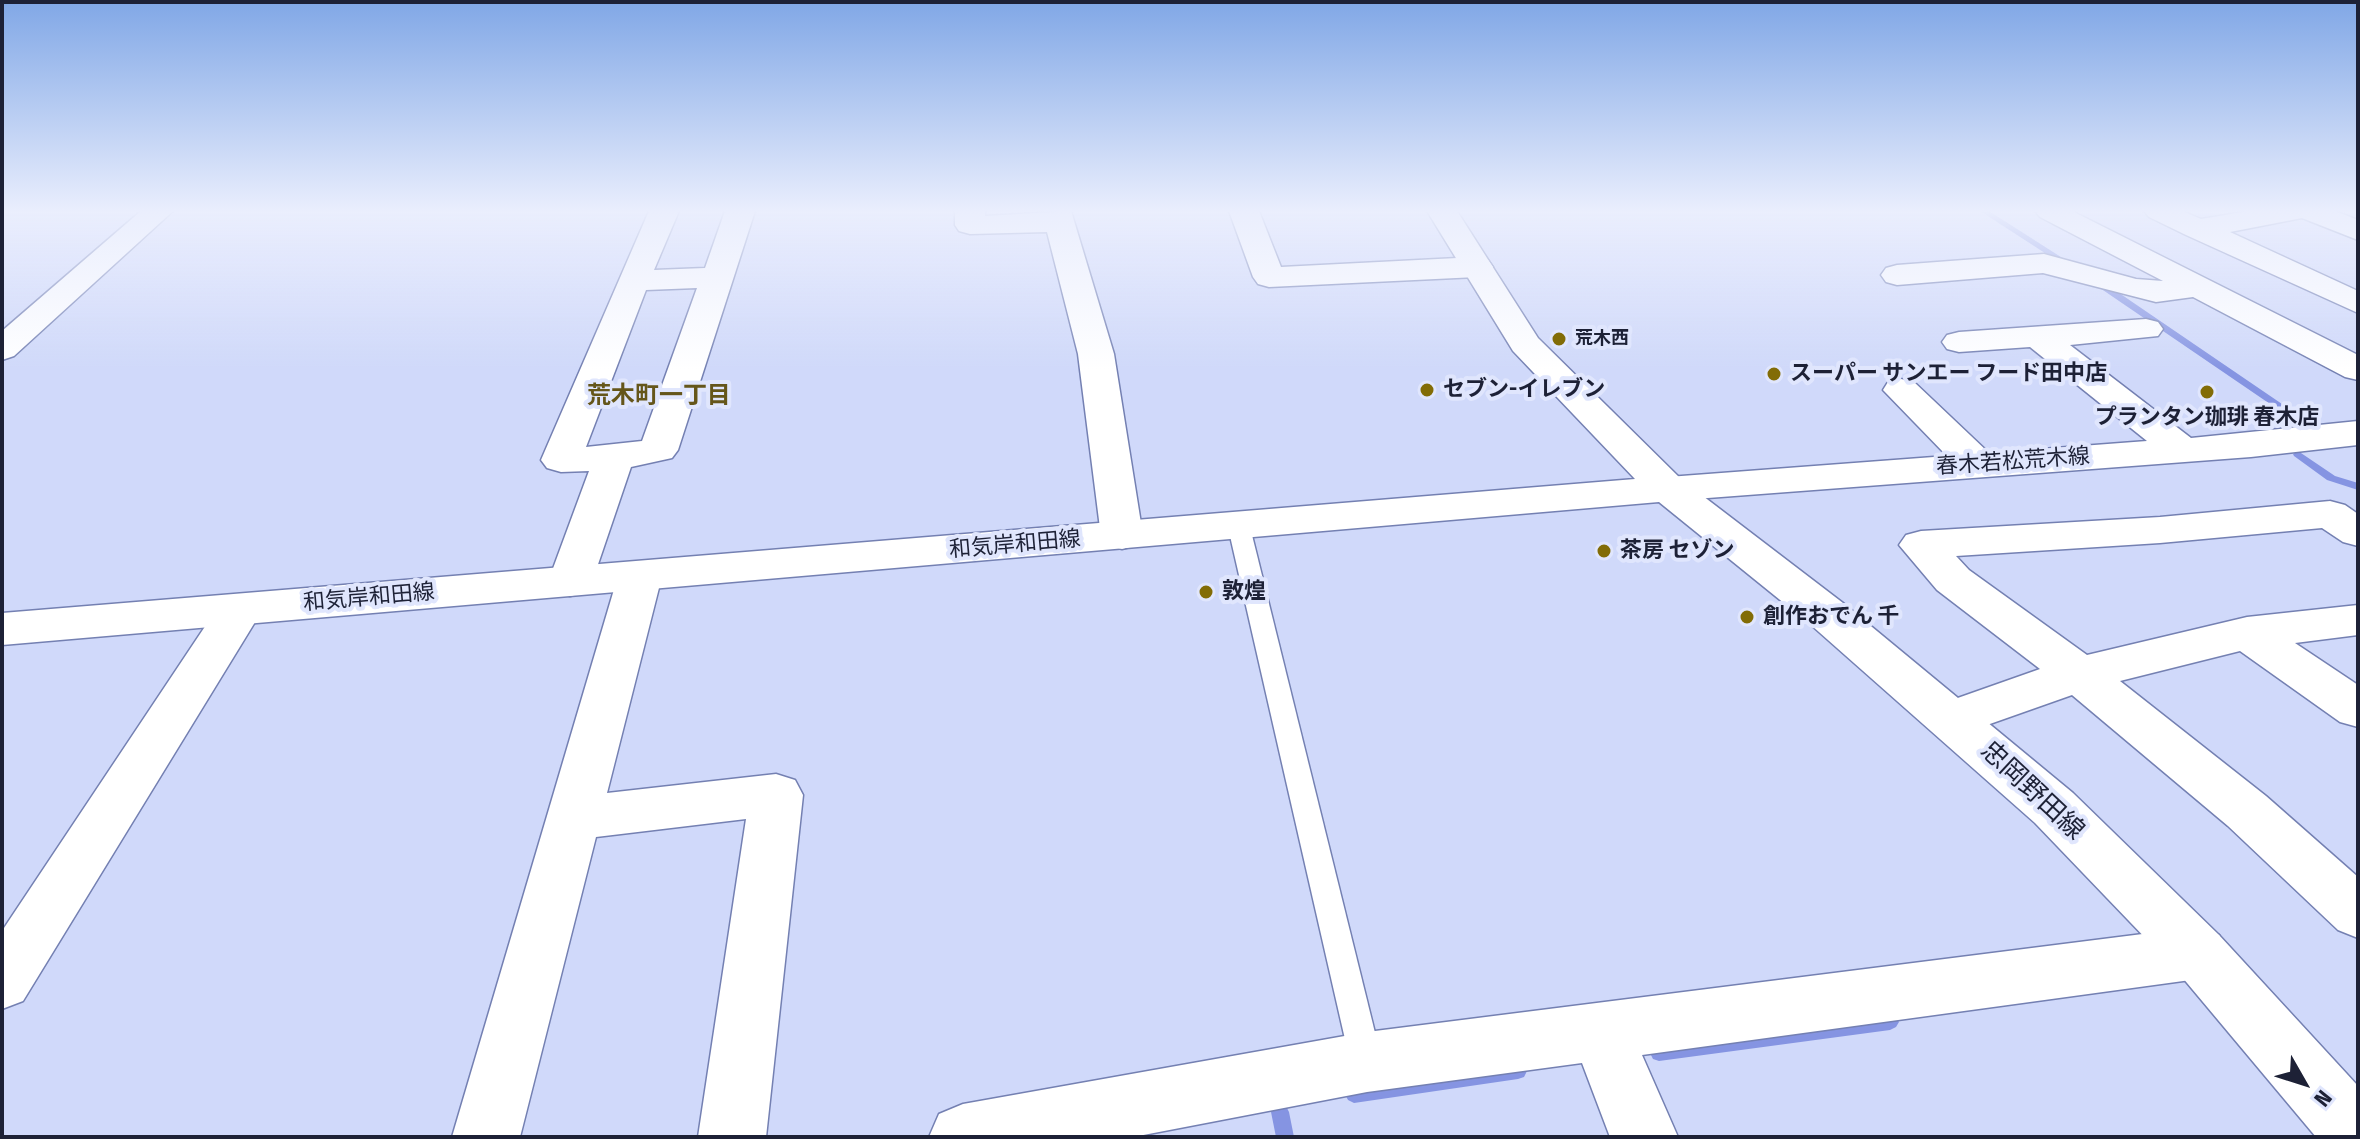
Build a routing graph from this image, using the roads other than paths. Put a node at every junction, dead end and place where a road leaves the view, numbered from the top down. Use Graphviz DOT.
graph roads {
  1 [pos="97,264"];
  2 [pos="640,264"];
  3 [pos="722,264"];
  4 [pos="1070,264"];
  5 [pos="1264,264"];
  6 [pos="1475,264"];
  7 [pos="2030,264"];
  8 [pos="2048,264"];
  9 [pos="2153,264"];
  10 [pos="2276,264"];
  11 [pos="1477,267"];
  12 [pos="1897,275"];
  13 [pos="718,277"];
  14 [pos="633,281"];
  15 [pos="2197,287"];
  16 [pos="2356,300"];
  17 [pos="46,309"];
  18 [pos="2,312"];
  19 [pos="2146,329"];
  20 [pos="2037,336"];
  21 [pos="1959,342"];
  22 [pos="2,349"];
  23 [pos="2358,369"];
  24 [pos="1901,390"];
  25 [pos="2358,433"];
  26 [pos="2182,450"];
  27 [pos="614,458"];
  28 [pos="1979,465"];
  29 [pos="1668,489"];
  30 [pos="1239,527"];
  31 [pos="2358,533"];
  32 [pos="1122,536"];
  33 [pos="640,576"];
  34 [pos="570,582"];
  35 [pos="240,609"];
  36 [pos="2358,620"];
  37 [pos="2,629"];
  38 [pos="2247,633"];
  39 [pos="2079,674"];
  40 [pos="2358,709"];
  41 [pos="1953,719"];
  42 [pos="574,818"];
  43 [pos="2358,913"];
  44 [pos="2198,953"];
  45 [pos="2,982"];
  46 [pos="1602,1034"];
  47 [pos="1367,1062"];
  48 [pos="2358,1135"];
  49 [pos="486,1137"];
  50 [pos="732,1137"];
  51 [pos="963,1137"];
  52 [pos="1644,1137"];
  1 -- 17 [label="street"];
  2 -- 14 [label="street"];
  3 -- 13 [label="street"];
  4 -- 32 [label="street"];
  5 -- 11 [label="street"];
  6 -- 11 [label="street"];
  7 -- 12 [label="street"];
  8 -- 15 [label="street"];
  9 -- 15 [label="street"];
  10 -- 16 [label="street"];
  11 -- 29 [label="street"];
  13 -- 14 [label="street"];
  13 -- 27 [label="street"];
  14 -- 27 [label="street"];
  15 -- 23 [label="street"];
  17 -- 18 [label="street"];
  17 -- 22 [label="street"];
  19 -- 20 [label="street"];
  20 -- 21 [label="street"];
  20 -- 26 [label="street"];
  24 -- 28 [label="street"];
  25 -- 26 [label="street, 春木若松荒木線"];
  26 -- 28 [label="street, 春木若松荒木線"];
  27 -- 34 [label="street"];
  28 -- 29 [label="street, 春木若松荒木線"];
  29 -- 30 [label="street, 和気岸和田線"];
  29 -- 41 [label="street, 忠岡野田線"];
  30 -- 32 [label="street, 和気岸和田線"];
  30 -- 47 [label="lane"];
  31 -- 39 [label="street"];
  32 -- 33 [label="street, 和気岸和田線"];
  33 -- 34 [label="street, 和気岸和田線"];
  33 -- 42 [label="street"];
  34 -- 35 [label="street, 和気岸和田線"];
  35 -- 37 [label="street, 和気岸和田線"];
  35 -- 45 [label="street"];
  36 -- 38 [label="street"];
  38 -- 39 [label="street"];
  38 -- 40 [label="street"];
  39 -- 41 [label="street"];
  39 -- 43 [label="street"];
  41 -- 44 [label="street, 忠岡野田線"];
  42 -- 49 [label="street"];
  42 -- 50 [label="street"];
  44 -- 46 [label="street"];
  44 -- 48 [label="street, 忠岡野田線"];
  46 -- 47 [label="street"];
  46 -- 52 [label="street"];
  47 -- 51 [label="street"];
}
